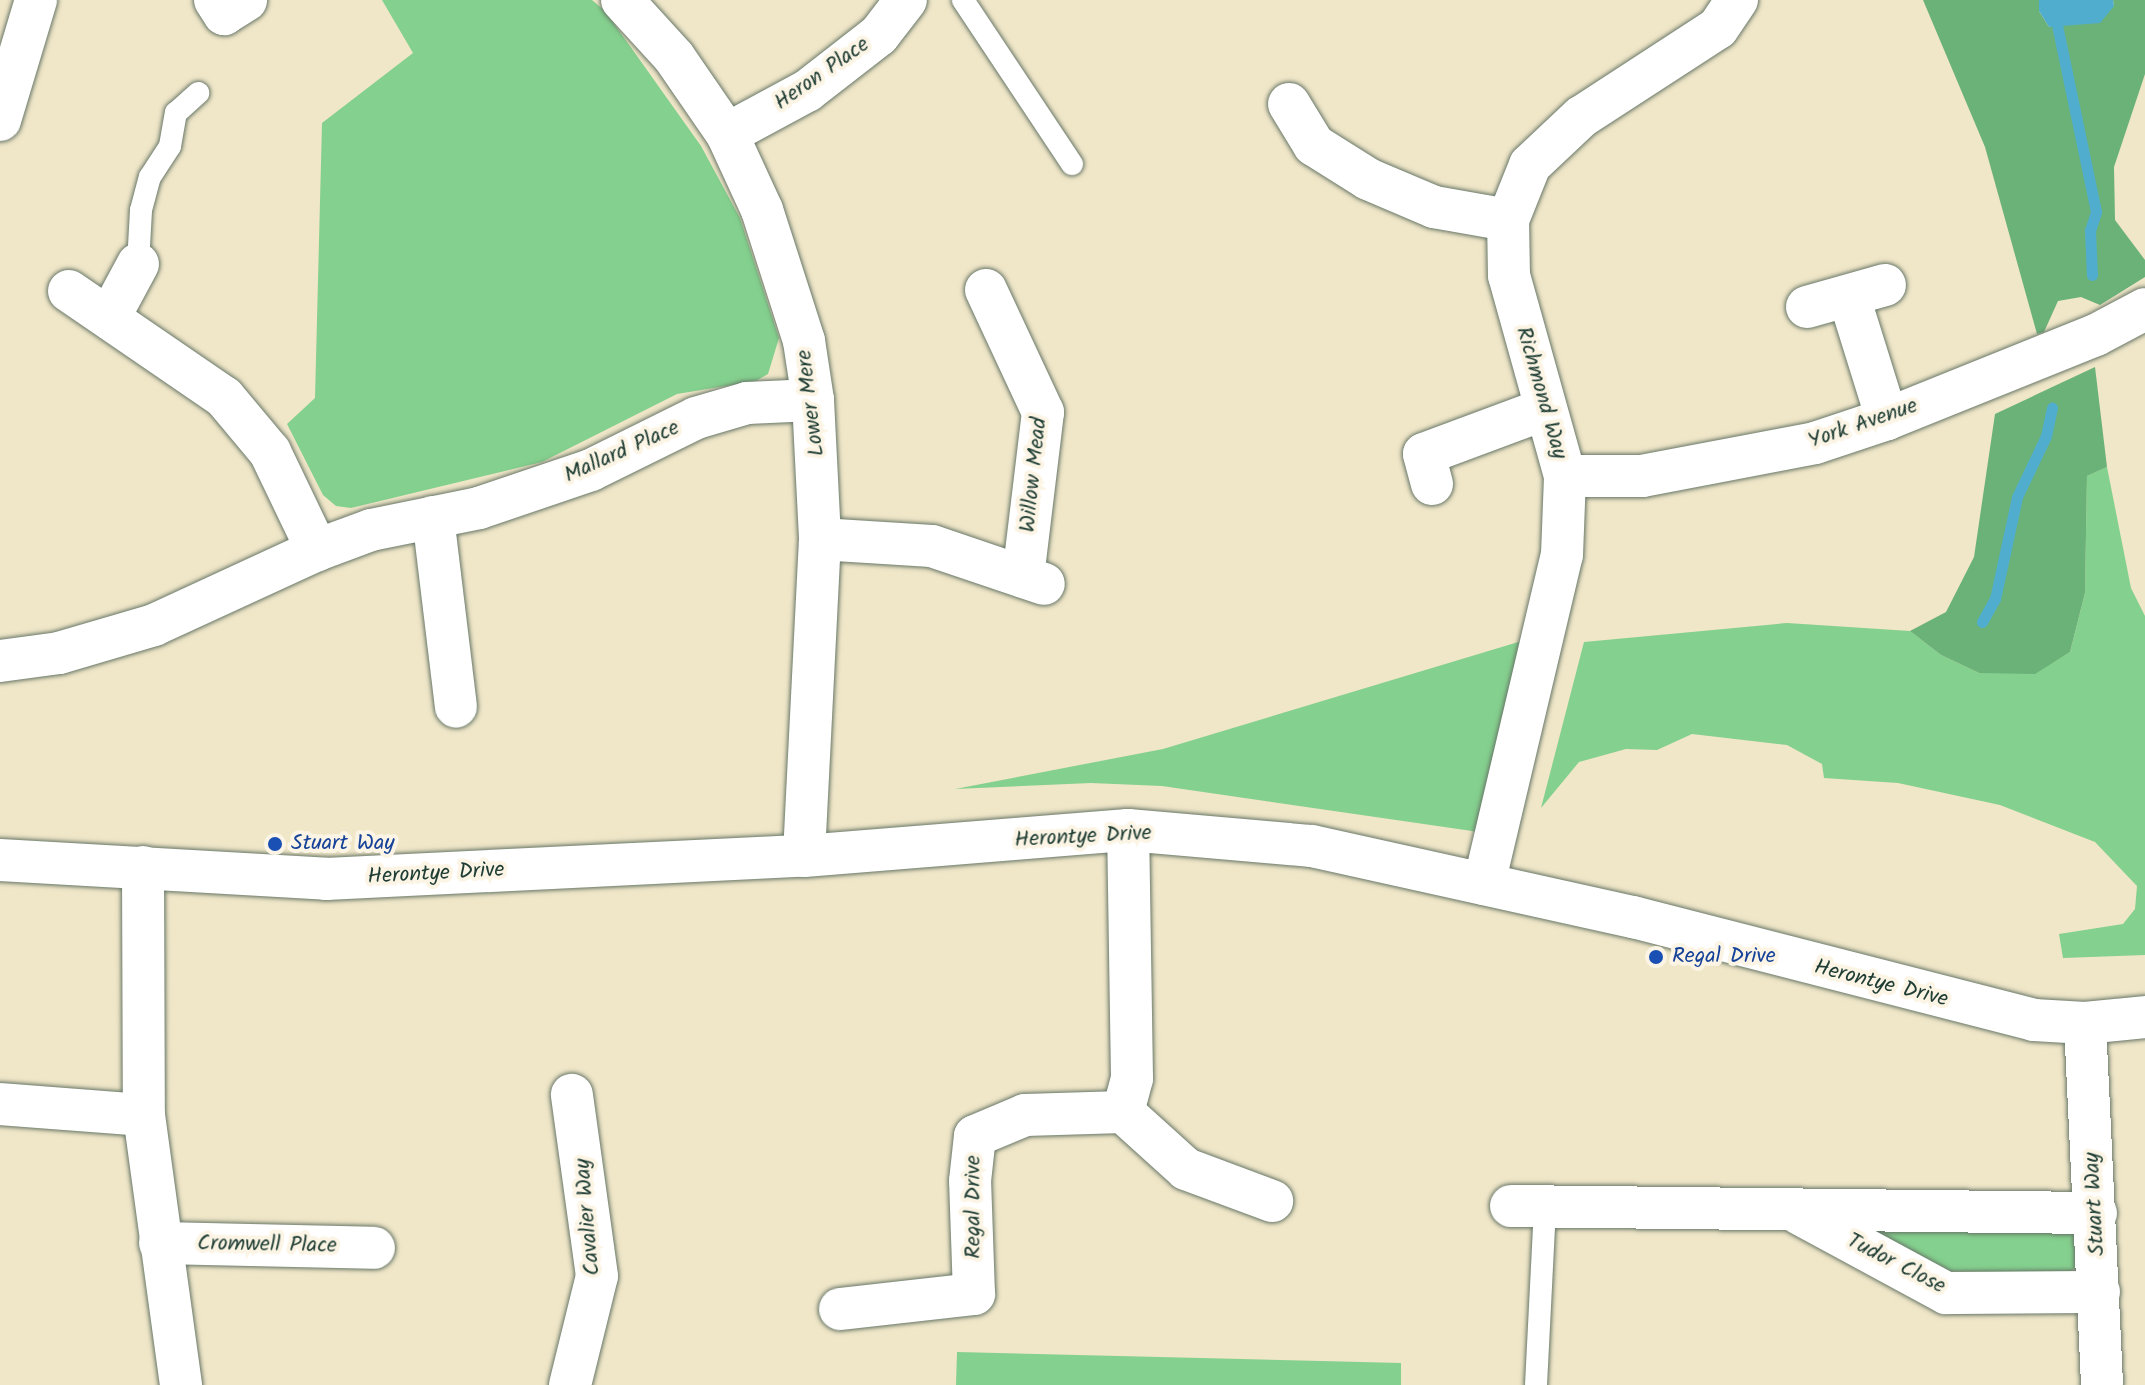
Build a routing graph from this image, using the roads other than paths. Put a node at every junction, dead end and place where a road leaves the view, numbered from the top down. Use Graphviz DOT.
graph roads {
  1 [pos="36,0"];
  2 [pos="215,0"];
  3 [pos="246,0"];
  4 [pos="622,0"];
  5 [pos="906,0"];
  6 [pos="963,0"];
  7 [pos="1737,0"];
  8 [pos="198,93"];
  9 [pos="1289,104"];
  10 [pos="0,120"];
  11 [pos="727,134"];
  12 [pos="1072,164"];
  13 [pos="1508,220"];
  14 [pos="138,264"];
  15 [pos="986,290"];
  16 [pos="69,291"];
  17 [pos="1807,307"];
  18 [pos="2145,309"];
  19 [pos="110,316"];
  20 [pos="813,400"];
  21 [pos="1545,409"];
  22 [pos="1887,419"];
  23 [pos="1565,476"];
  24 [pos="1432,484"];
  25 [pos="433,517"];
  26 [pos="820,539"];
  27 [pos="317,550"];
  28 [pos="0,661"];
  29 [pos="456,707"];
  30 [pos="1128,830"];
  31 [pos="804,856"];
  32 [pos="0,860"];
  33 [pos="143,867"];
  34 [pos="1484,884"];
  35 [pos="2145,1017"];
  36 [pos="2085,1023"];
  37 [pos="572,1095"];
  38 [pos="0,1104"];
  39 [pos="1123,1112"];
  40 [pos="144,1115"];
  41 [pos="1272,1201"];
  42 [pos="1528,1206"];
  43 [pos="1796,1211"];
  44 [pos="2096,1213"];
  45 [pos="160,1243"];
  46 [pos="374,1248"];
  47 [pos="2099,1292"];
  48 [pos="840,1309"];
  49 [pos="181,1385"];
  50 [pos="570,1385"];
  51 [pos="1536,1385"];
  52 [pos="2102,1385"];
  1 -- 10 [label="street"];
  2 -- 3 [label="street"];
  4 -- 11 [label="street, Lower Mere"];
  5 -- 11 [label="street, Heron Place"];
  6 -- 12 [label="lane"];
  7 -- 13 [label="street, Richmond Way"];
  8 -- 14 [label="lane"];
  9 -- 13 [label="street"];
  11 -- 20 [label="street, Lower Mere"];
  13 -- 21 [label="street, Richmond Way"];
  14 -- 19 [label="street"];
  15 -- 26 [label="street, Willow Mead"];
  16 -- 19 [label="street"];
  17 -- 22 [label="street"];
  18 -- 22 [label="street, York Avenue"];
  19 -- 27 [label="street"];
  20 -- 25 [label="street, Mallard Place"];
  20 -- 26 [label="street, Lower Mere"];
  21 -- 23 [label="street, Richmond Way"];
  21 -- 24 [label="street"];
  22 -- 23 [label="street, York Avenue"];
  23 -- 34 [label="street, Richmond Way"];
  25 -- 27 [label="street, Mallard Place"];
  25 -- 29 [label="street"];
  26 -- 31 [label="street, Lower Mere"];
  27 -- 28 [label="street, Mallard Place"];
  30 -- 31 [label="street, Herontye Drive"];
  30 -- 34 [label="street, Herontye Drive"];
  30 -- 39 [label="street"];
  31 -- 33 [label="street, Herontye Drive"];
  32 -- 33 [label="street, Herontye Drive"];
  33 -- 40 [label="street"];
  34 -- 36 [label="street, Herontye Drive"];
  35 -- 36 [label="street, Herontye Drive"];
  36 -- 44 [label="street, Stuart Way"];
  37 -- 50 [label="street, Cavalier Way"];
  38 -- 40 [label="street"];
  39 -- 41 [label="street"];
  39 -- 48 [label="street, Regal Drive"];
  40 -- 45 [label="street"];
  42 -- 43 [label="street, Tudor Close"];
  42 -- 51 [label="lane"];
  43 -- 44 [label="street, Tudor Close"];
  43 -- 47 [label="street, Tudor Close"];
  44 -- 47 [label="street, Stuart Way"];
  45 -- 46 [label="street, Cromwell Place"];
  45 -- 49 [label="street"];
  47 -- 52 [label="street, Stuart Way"];
}
